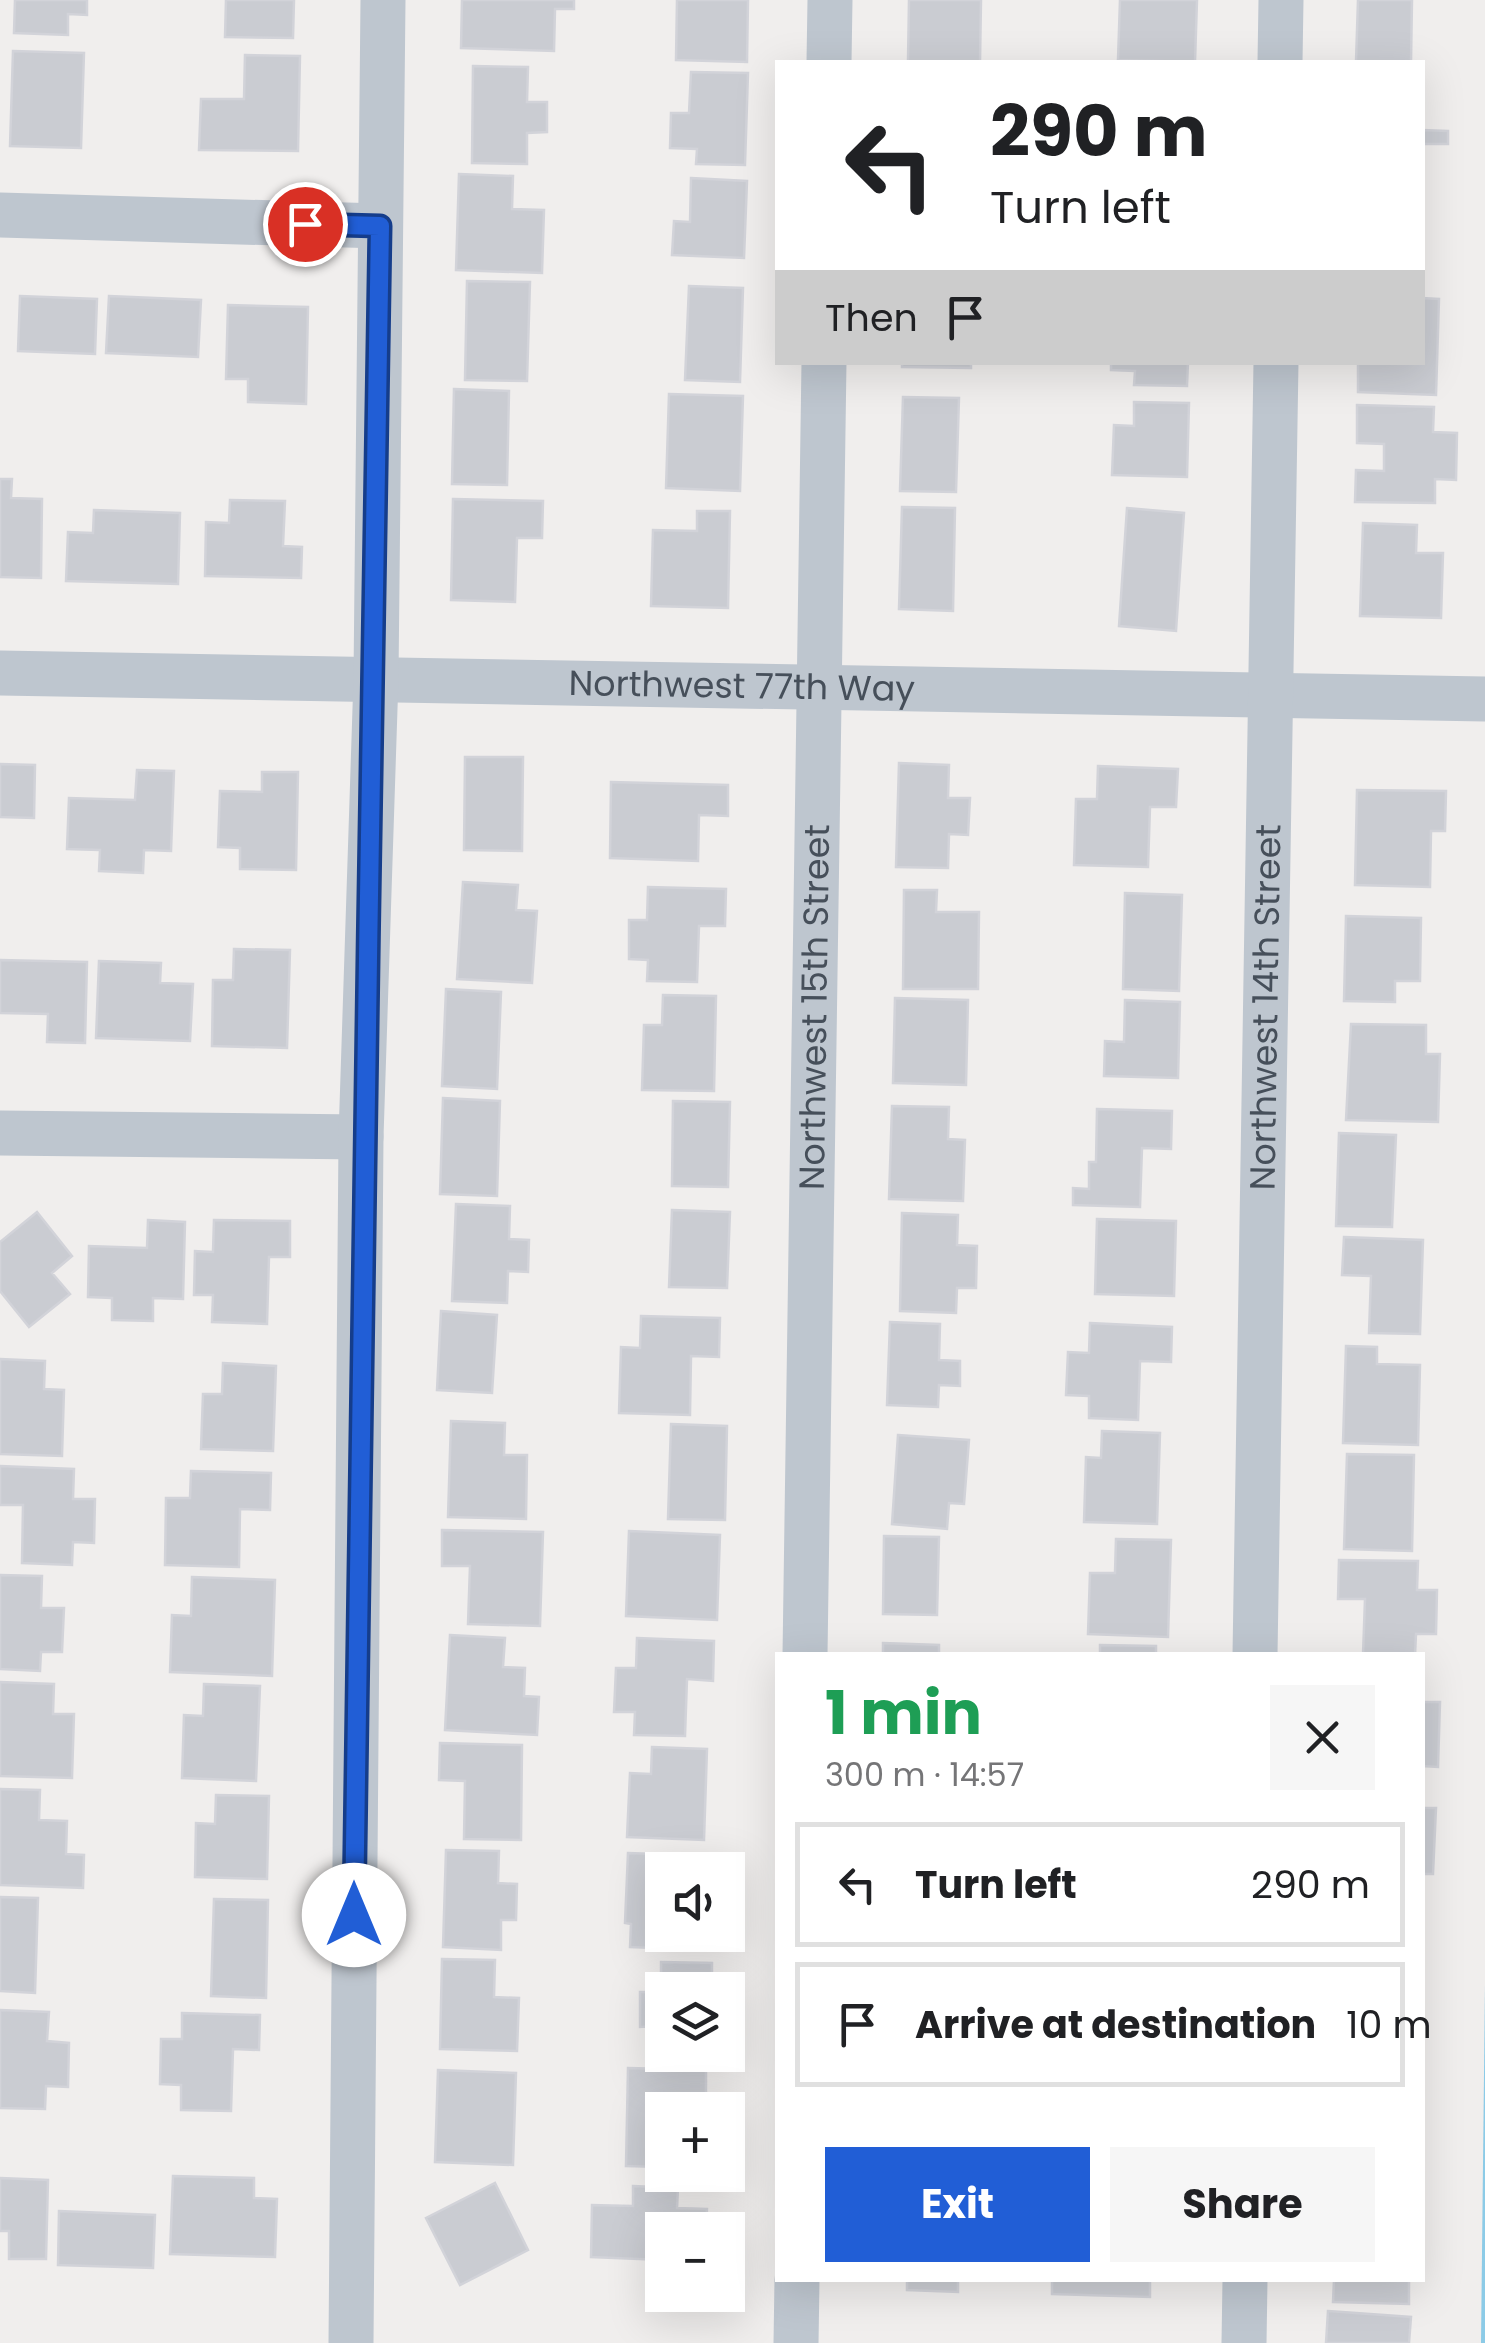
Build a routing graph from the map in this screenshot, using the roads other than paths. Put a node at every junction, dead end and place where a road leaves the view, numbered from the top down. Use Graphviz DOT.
graph roads {
  1 [pos="383,0"];
  2 [pos="830,0"];
  3 [pos="1280,0"];
  4 [pos="829,60"];
  5 [pos="1280,60"];
  6 [pos="0,215"];
  7 [pos="380,226"];
  8 [pos="824,365"];
  9 [pos="1276,365"];
  10 [pos="0,673"];
  11 [pos="376,678"];
  12 [pos="818,686"];
  13 [pos="1272,694"];
  14 [pos="1485,700"];
  15 [pos="0,1133"];
  16 [pos="361,1137"];
  17 [pos="805,1652"];
  18 [pos="1255,1652"];
  19 [pos="797,2282"];
  20 [pos="1245,2282"];
  21 [pos="351,2343"];
  22 [pos="796,2343"];
  23 [pos="1244,2343"];
  1 -- 7 [label="street"];
  2 -- 4 [label="street"];
  3 -- 5 [label="street"];
  6 -- 7 [label="street"];
  7 -- 11 [label="street"];
  8 -- 12 [label="street, Northwest 15th Street"];
  9 -- 13 [label="street, Northwest 14th Street"];
  10 -- 11 [label="street, Northwest 77th Way"];
  11 -- 12 [label="street, Northwest 77th Way"];
  11 -- 16 [label="street"];
  12 -- 13 [label="street, Northwest 77th Way"];
  12 -- 17 [label="street, Northwest 15th Street"];
  13 -- 14 [label="street, Northwest 77th Way"];
  13 -- 18 [label="street, Northwest 14th Street"];
  15 -- 16 [label="street"];
  16 -- 21 [label="street"];
  19 -- 22 [label="street"];
  20 -- 23 [label="street"];
}
